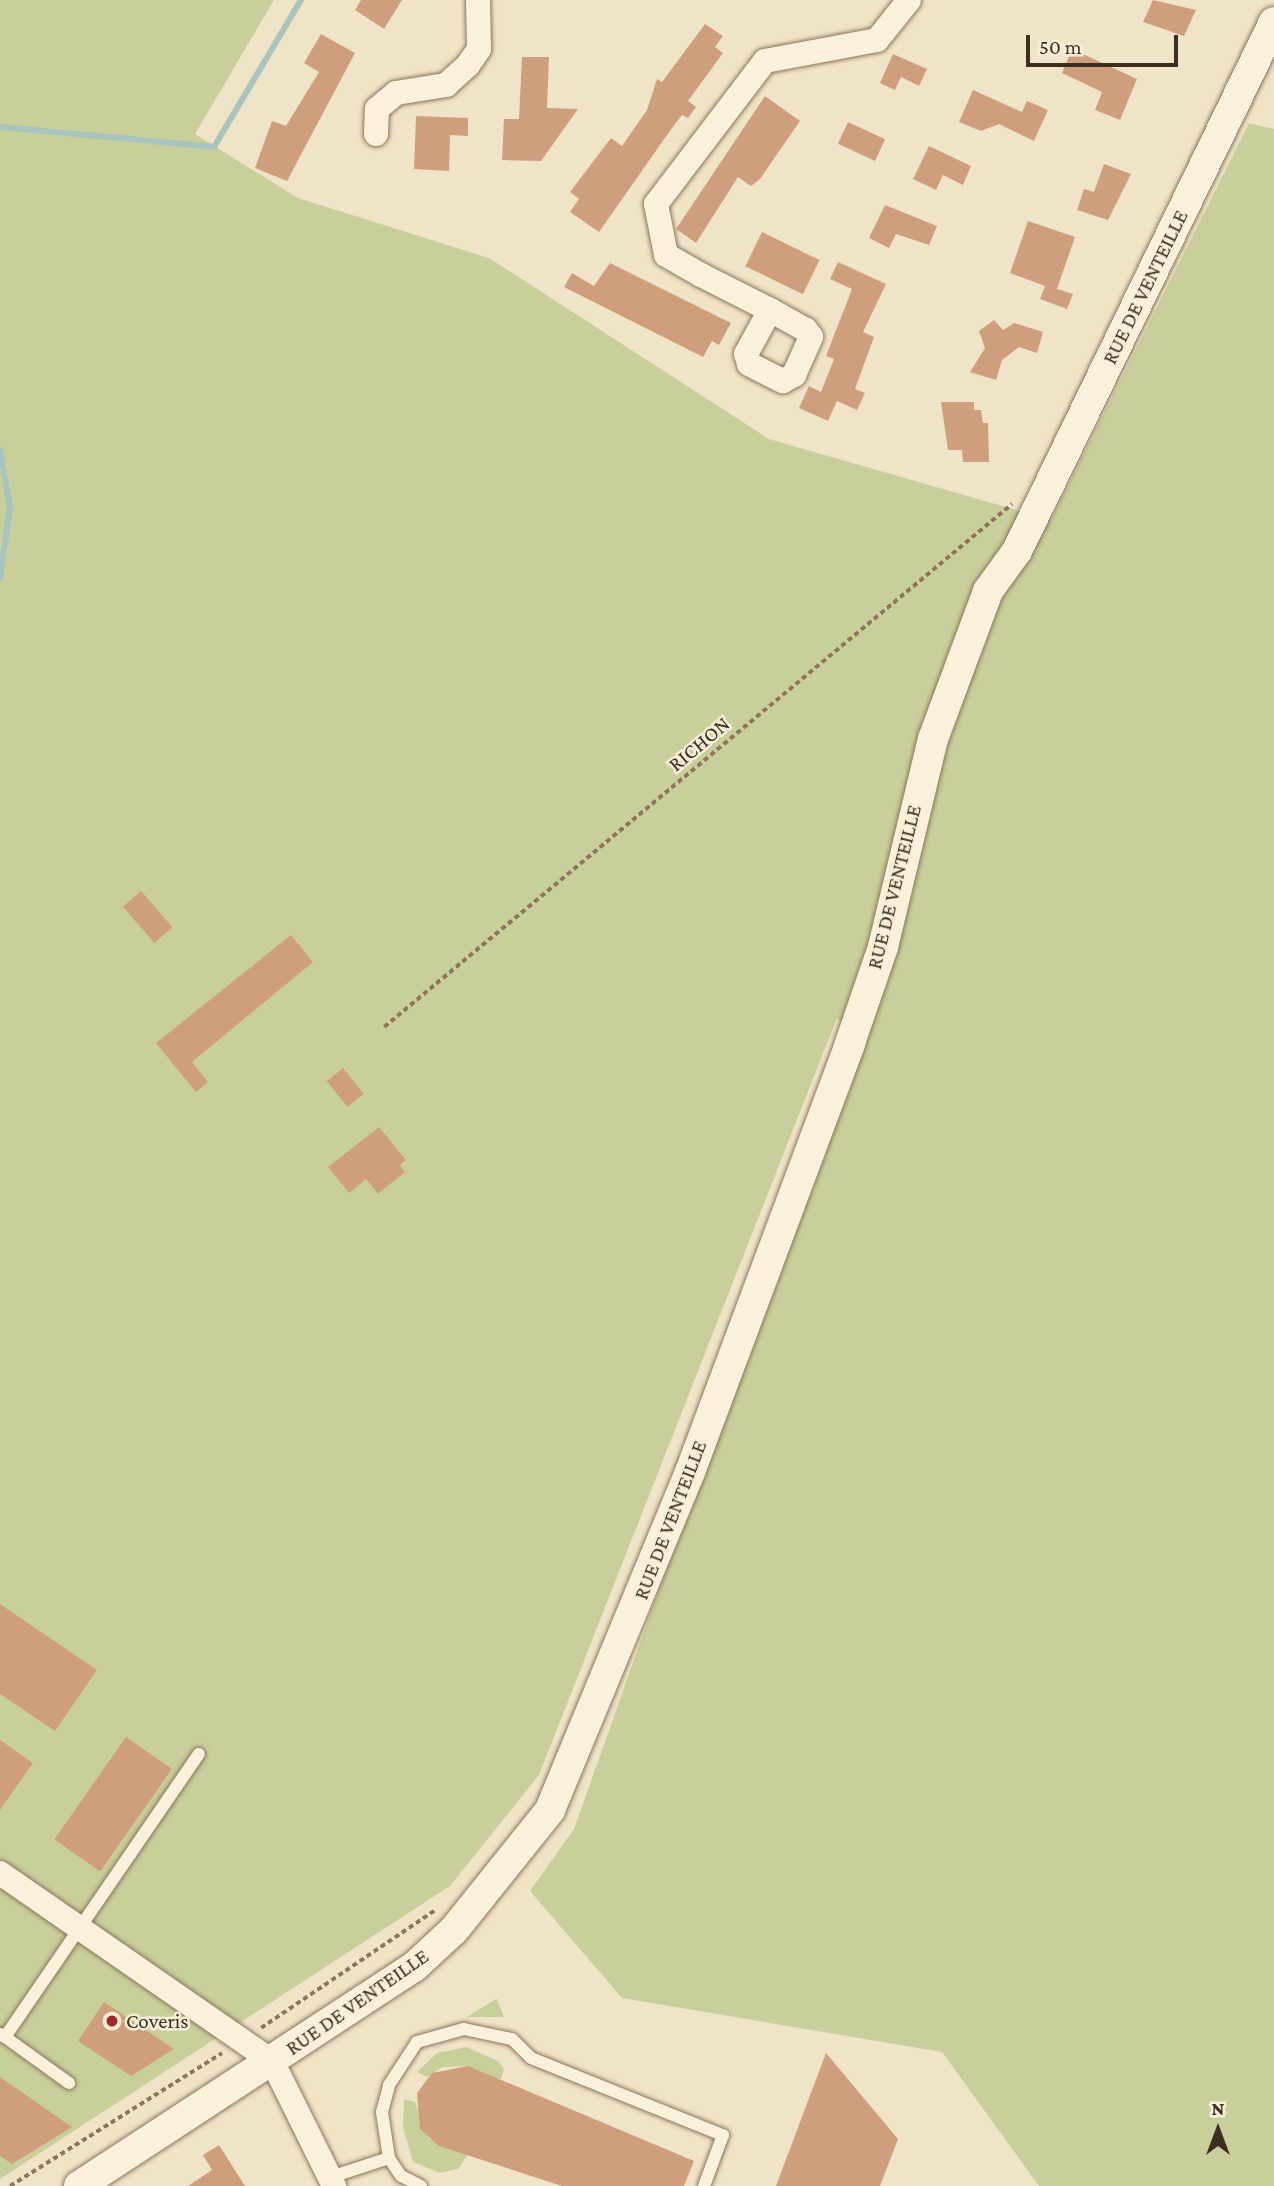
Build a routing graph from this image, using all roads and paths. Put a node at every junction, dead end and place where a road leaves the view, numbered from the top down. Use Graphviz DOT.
graph roads {
  1 [pos="478,0"];
  2 [pos="909,0"];
  3 [pos="1273,27"];
  4 [pos="376,134"];
  5 [pos="770,310"];
  6 [pos="1040,503"];
  7 [pos="384,1027"];
  8 [pos="199,1754"];
  9 [pos="0,1873"];
  10 [pos="446,1900"];
  11 [pos="78,1926"];
  12 [pos="2,2035"];
  13 [pos="242,2040"];
  14 [pos="272,2061"];
  15 [pos="69,2083"];
  16 [pos="389,2158"];
  17 [pos="333,2182"];
  18 [pos="10,2186"];
  19 [pos="79,2186"];
  20 [pos="421,2186"];
  21 [pos="704,2186"];
  1 -- 4 [label="street"];
  2 -- 5 [label="street"];
  3 -- 6 [label="street, RUE DE VENTEILLE"];
  6 -- 7 [label="path, RICHON"];
  6 -- 14 [label="street, RUE DE VENTEILLE"];
  8 -- 11 [label="lane"];
  9 -- 11 [label="street"];
  10 -- 13 [label="path"];
  11 -- 12 [label="lane"];
  11 -- 13 [label="street"];
  12 -- 15 [label="lane"];
  13 -- 14 [label="street"];
  13 -- 18 [label="path"];
  14 -- 17 [label="street"];
  14 -- 19 [label="street, RUE DE VENTEILLE"];
  16 -- 17 [label="lane"];
  16 -- 20 [label="lane"];
  16 -- 21 [label="lane"];
}
